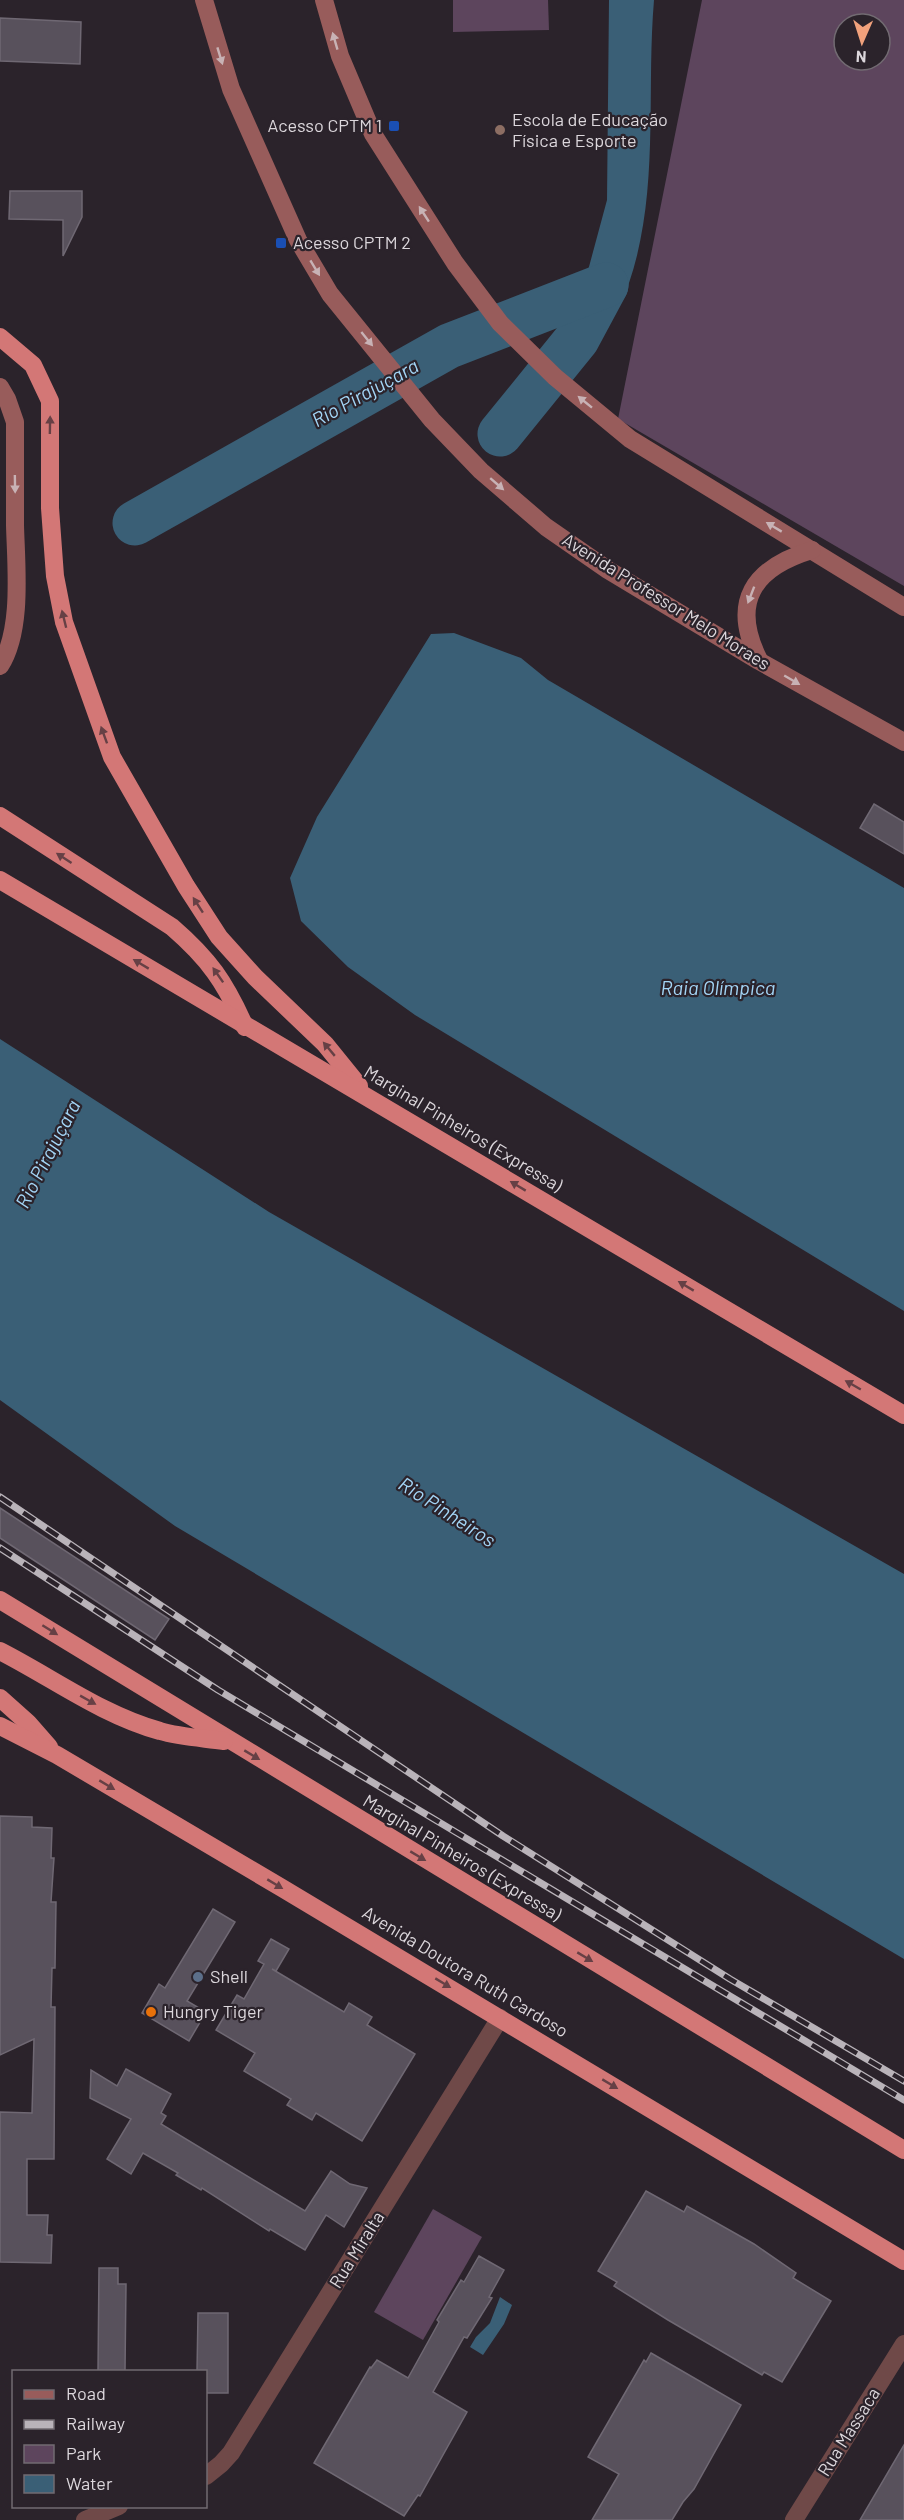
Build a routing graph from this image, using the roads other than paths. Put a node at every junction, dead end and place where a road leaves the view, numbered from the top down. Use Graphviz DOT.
graph roads {
  1 [pos="204,0"];
  2 [pos="324,0"];
  3 [pos="0,337"];
  4 [pos="0,387"];
  5 [pos="812,550"];
  6 [pos="904,607"];
  7 [pos="759,661"];
  8 [pos="0,666"];
  9 [pos="904,742"];
  10 [pos="0,816"];
  11 [pos="0,880"];
  12 [pos="245,1027"];
  13 [pos="366,1095"];
  14 [pos="904,1415"];
  15 [pos="0,1600"];
  16 [pos="0,1651"];
  17 [pos="0,1698"];
  18 [pos="0,1726"];
  19 [pos="230,1742"];
  20 [pos="57,1755"];
  21 [pos="500,2018"];
  22 [pos="904,2150"];
  23 [pos="904,2261"];
  24 [pos="904,2344"];
  25 [pos="207,2475"];
  26 [pos="113,2508"];
  27 [pos="85,2520"];
  28 [pos="794,2520"];
  1 -- 7 [label="street, Avenida Professor Melo Moraes, one-way"];
  5 -- 2 [label="street, one-way"];
  13 -- 3 [label="highway, one-way"];
  4 -- 8 [label="street, one-way"];
  5 -- 6 [label="street"];
  5 -- 7 [label="street, one-way"];
  7 -- 9 [label="street, Avenida Professor Melo Moraes, one-way"];
  12 -- 10 [label="highway, one-way"];
  12 -- 11 [label="highway, Marginal Pinheiros (Expressa), one-way"];
  12 -- 13 [label="highway, Marginal Pinheiros (Expressa)"];
  14 -- 13 [label="highway, Marginal Pinheiros (Expressa), one-way"];
  15 -- 19 [label="highway, Marginal Pinheiros (Expressa), one-way"];
  16 -- 19 [label="highway, one-way"];
  17 -- 20 [label="highway"];
  18 -- 20 [label="highway, Avenida Doutora Ruth Cardoso"];
  19 -- 22 [label="highway, Marginal Pinheiros (Expressa), one-way"];
  20 -- 21 [label="highway, Avenida Doutora Ruth Cardoso, one-way"];
  21 -- 23 [label="highway, Avenida Doutora Ruth Cardoso, one-way"];
  21 -- 25 [label="street, Rua Miralta"];
  24 -- 28 [label="street, Rua Massaca"];
  26 -- 27 [label="street"];
}
